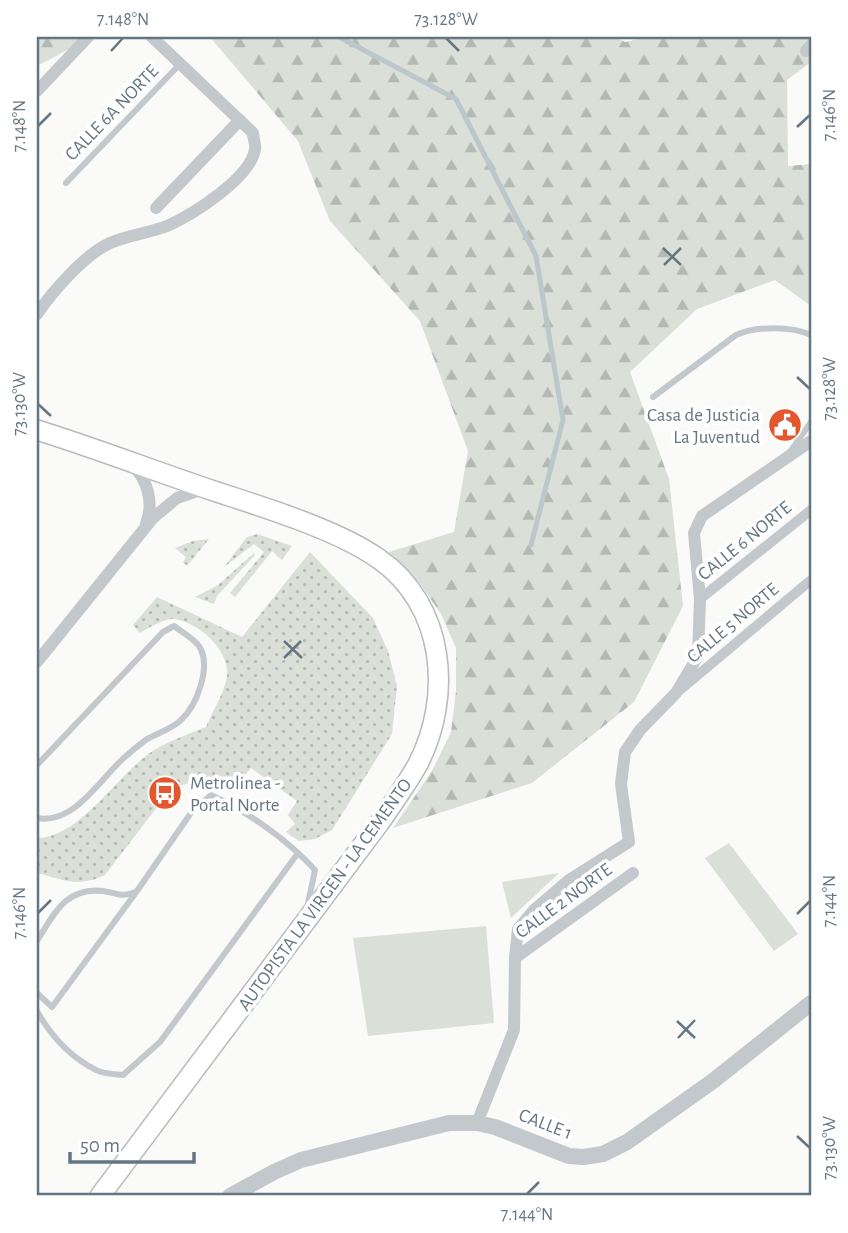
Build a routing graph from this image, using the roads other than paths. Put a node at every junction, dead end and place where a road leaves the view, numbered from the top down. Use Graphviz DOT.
graph roads {
  1 [pos="88,37"];
  2 [pos="152,37"];
  3 [pos="180,64"];
  4 [pos="37,91"];
  5 [pos="240,120"];
  6 [pos="66,183"];
  7 [pos="156,208"];
  8 [pos="37,314"];
  9 [pos="811,335"];
  10 [pos="653,397"];
  11 [pos="811,422"];
  12 [pos="37,430"];
  13 [pos="811,441"];
  14 [pos="788,455"];
  15 [pos="120,457"];
  16 [pos="206,488"];
  17 [pos="811,510"];
  18 [pos="144,531"];
  19 [pos="811,580"];
  20 [pos="700,600"];
  21 [pos="37,662"];
  22 [pos="676,693"];
  23 [pos="37,765"];
  24 [pos="37,818"];
  25 [pos="298,853"];
  26 [pos="633,873"];
  27 [pos="137,891"];
  28 [pos="302,927"];
  29 [pos="37,941"];
  30 [pos="516,958"];
  31 [pos="37,993"];
  32 [pos="811,1003"];
  33 [pos="37,1011"];
  34 [pos="477,1123"];
  35 [pos="100,1196"];
  36 [pos="230,1196"];
  1 -- 4 [label="street"];
  2 -- 3 [label="street"];
  3 -- 5 [label="street"];
  3 -- 6 [label="lane, CALLE 6A NORTE"];
  5 -- 7 [label="street"];
  5 -- 8 [label="street"];
  9 -- 10 [label="lane"];
  11 -- 14 [label="lane"];
  12 -- 15 [label="main road, AUTOPISTA LA VIRGEN - LA CEMENTO"];
  13 -- 14 [label="street"];
  14 -- 20 [label="street"];
  15 -- 16 [label="main road, AUTOPISTA LA VIRGEN - LA CEMENTO"];
  15 -- 18 [label="street"];
  16 -- 18 [label="street"];
  16 -- 28 [label="main road, AUTOPISTA LA VIRGEN - LA CEMENTO"];
  17 -- 20 [label="street, CALLE 6 NORTE"];
  18 -- 21 [label="street"];
  19 -- 22 [label="street, CALLE 5 NORTE"];
  20 -- 22 [label="street"];
  22 -- 30 [label="street"];
  23 -- 24 [label="lane"];
  25 -- 27 [label="lane"];
  25 -- 28 [label="lane"];
  25 -- 33 [label="lane"];
  26 -- 30 [label="street, CALLE 2 NORTE"];
  27 -- 29 [label="lane"];
  27 -- 31 [label="lane"];
  28 -- 35 [label="main road, AUTOPISTA LA VIRGEN - LA CEMENTO"];
  30 -- 34 [label="street"];
  32 -- 34 [label="street, CALLE 1"];
  34 -- 36 [label="street, CALLE 1"];
}
